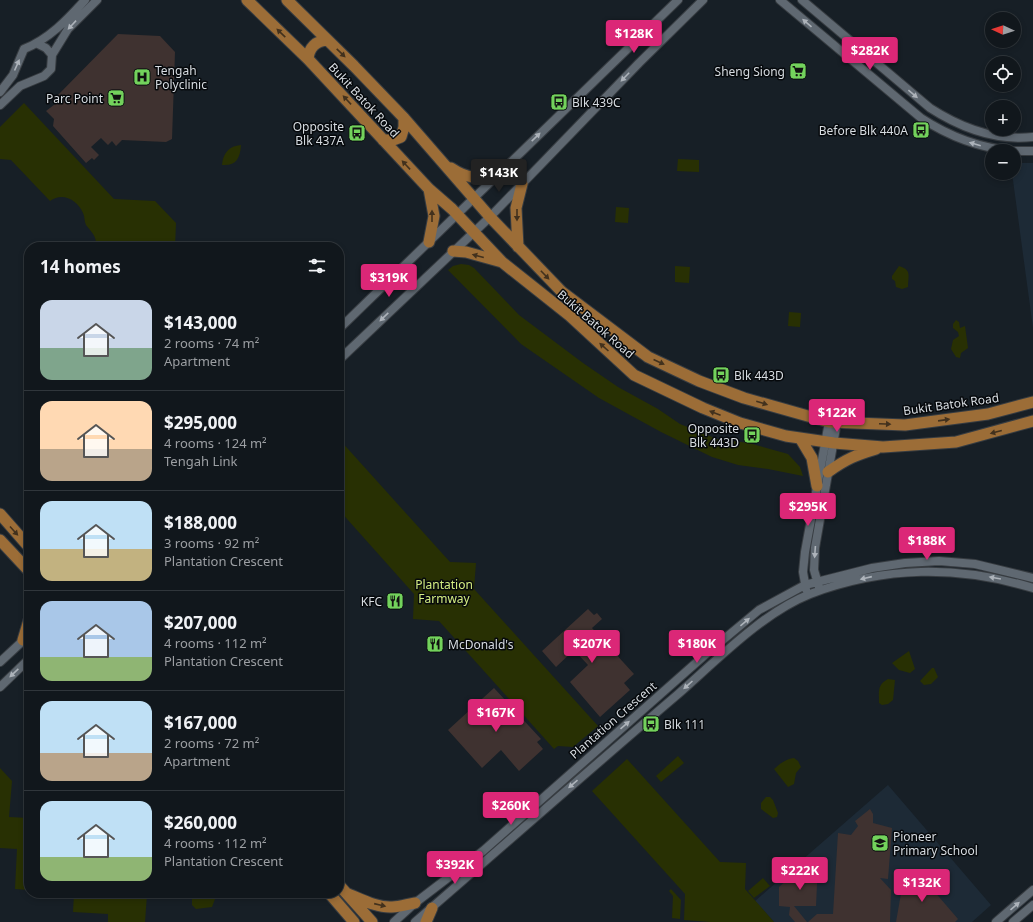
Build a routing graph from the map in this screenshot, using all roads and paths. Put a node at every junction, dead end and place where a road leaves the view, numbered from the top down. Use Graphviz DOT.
graph roads {
  1 [pos="85,0"];
  2 [pos="97,0"];
  3 [pos="247,0"];
  4 [pos="287,0"];
  5 [pos="678,0"];
  6 [pos="703,0"];
  7 [pos="780,0"];
  8 [pos="802,0"];
  9 [pos="328,40"];
  10 [pos="38,44"];
  11 [pos="52,55"];
  12 [pos="308,59"];
  13 [pos="0,92"];
  14 [pos="0,104"];
  15 [pos="404,118"];
  16 [pos="1033,137"];
  17 [pos="383,140"];
  18 [pos="985,146"];
  19 [pos="1021,151"];
  20 [pos="1033,151"];
  21 [pos="443,164"];
  22 [pos="498,174"];
  23 [pos="522,184"];
  24 [pos="429,190"];
  25 [pos="473,198"];
  26 [pos="457,215"];
  27 [pos="490,217"];
  28 [pos="474,232"];
  29 [pos="429,242"];
  30 [pos="518,247"];
  31 [pos="452,251"];
  32 [pos="502,262"];
  33 [pos="344,325"];
  34 [pos="344,355"];
  35 [pos="1033,402"];
  36 [pos="1033,421"];
  37 [pos="833,422"];
  38 [pos="800,438"];
  39 [pos="830,442"];
  40 [pos="883,447"];
  41 [pos="828,472"];
  42 [pos="817,486"];
  43 [pos="0,514"];
  44 [pos="0,540"];
  45 [pos="24,541"];
  46 [pos="24,566"];
  47 [pos="1033,578"];
  48 [pos="817,582"];
  49 [pos="805,585"];
  50 [pos="1033,588"];
  51 [pos="821,591"];
  52 [pos="809,595"];
  53 [pos="24,639"];
  54 [pos="706,654"];
  55 [pos="0,662"];
  56 [pos="714,662"];
  57 [pos="24,665"];
  58 [pos="0,687"];
  59 [pos="344,890"];
  60 [pos="344,890"];
  61 [pos="1033,890"];
  62 [pos="334,898"];
  63 [pos="415,903"];
  64 [pos="1033,905"];
  65 [pos="342,907"];
  66 [pos="432,908"];
  67 [pos="344,922"];
  68 [pos="354,922"];
  69 [pos="372,922"];
  70 [pos="394,922"];
  71 [pos="416,922"];
  72 [pos="426,922"];
  73 [pos="996,922"];
  74 [pos="1013,922"];
  1 -- 10 [label="street"];
  2 -- 11 [label="street, one-way"];
  12 -- 3 [label="main road, Bukit Batok Road, one-way"];
  4 -- 9 [label="main road, Bukit Batok Road"];
  22 -- 5 [label="street, one-way"];
  6 -- 23 [label="street, one-way"];
  18 -- 7 [label="street, one-way"];
  8 -- 16 [label="street, one-way"];
  9 -- 12 [label="main road"];
  9 -- 15 [label="main road, Bukit Batok Road, one-way"];
  10 -- 11 [label="street"];
  13 -- 10 [label="street, one-way"];
  11 -- 14 [label="street"];
  17 -- 12 [label="main road, Bukit Batok Road, one-way"];
  15 -- 17 [label="main road"];
  15 -- 21 [label="main road, Bukit Batok Road"];
  24 -- 17 [label="main road, Bukit Batok Road, one-way"];
  19 -- 20 [label="street"];
  21 -- 22 [label="main road"];
  21 -- 25 [label="main road, Bukit Batok Road"];
  22 -- 25 [label="street"];
  23 -- 27 [label="street"];
  23 -- 30 [label="main road, one-way"];
  24 -- 26 [label="main road, Bukit Batok Road"];
  29 -- 24 [label="main road, one-way"];
  25 -- 26 [label="street"];
  25 -- 27 [label="main road, Bukit Batok Road"];
  26 -- 28 [label="main road, Bukit Batok Road"];
  26 -- 29 [label="street"];
  27 -- 28 [label="street"];
  27 -- 30 [label="main road, Bukit Batok Road"];
  28 -- 31 [label="street"];
  28 -- 32 [label="main road, Bukit Batok Road"];
  29 -- 33 [label="street"];
  30 -- 37 [label="main road, Bukit Batok Road, one-way"];
  32 -- 31 [label="main road, one-way"];
  31 -- 34 [label="street, one-way"];
  38 -- 32 [label="main road, Bukit Batok Road, one-way"];
  37 -- 35 [label="main road, Bukit Batok Road, one-way"];
  36 -- 40 [label="main road, Bukit Batok Road, one-way"];
  37 -- 39 [label="street"];
  38 -- 39 [label="main road, Bukit Batok Road"];
  38 -- 42 [label="main road"];
  39 -- 40 [label="main road, Bukit Batok Road"];
  39 -- 41 [label="street"];
  39 -- 42 [label="street"];
  40 -- 41 [label="main road"];
  41 -- 48 [label="street, one-way"];
  42 -- 49 [label="street"];
  43 -- 45 [label="main road, one-way"];
  44 -- 46 [label="main road"];
  47 -- 48 [label="street, Plantation Crescent"];
  48 -- 49 [label="street, Plantation Crescent"];
  48 -- 51 [label="street"];
  49 -- 52 [label="street"];
  54 -- 49 [label="street, Plantation Crescent, one-way"];
  50 -- 51 [label="street, Plantation Crescent, one-way"];
  51 -- 52 [label="street, Plantation Crescent"];
  52 -- 56 [label="street, Plantation Crescent"];
  53 -- 55 [label="street"];
  54 -- 56 [label="street"];
  63 -- 54 [label="street, Plantation Crescent, one-way"];
  56 -- 66 [label="street, Plantation Crescent, one-way"];
  57 -- 58 [label="street, one-way"];
  59 -- 63 [label="main road, one-way"];
  60 -- 69 [label="main road"];
  73 -- 61 [label="street, one-way"];
  62 -- 65 [label="main road"];
  63 -- 70 [label="street, Plantation Crescent"];
  64 -- 74 [label="street"];
  65 -- 67 [label="main road"];
  65 -- 68 [label="main road"];
  66 -- 71 [label="street, Plantation Crescent"];
  66 -- 72 [label="main road"];
}
